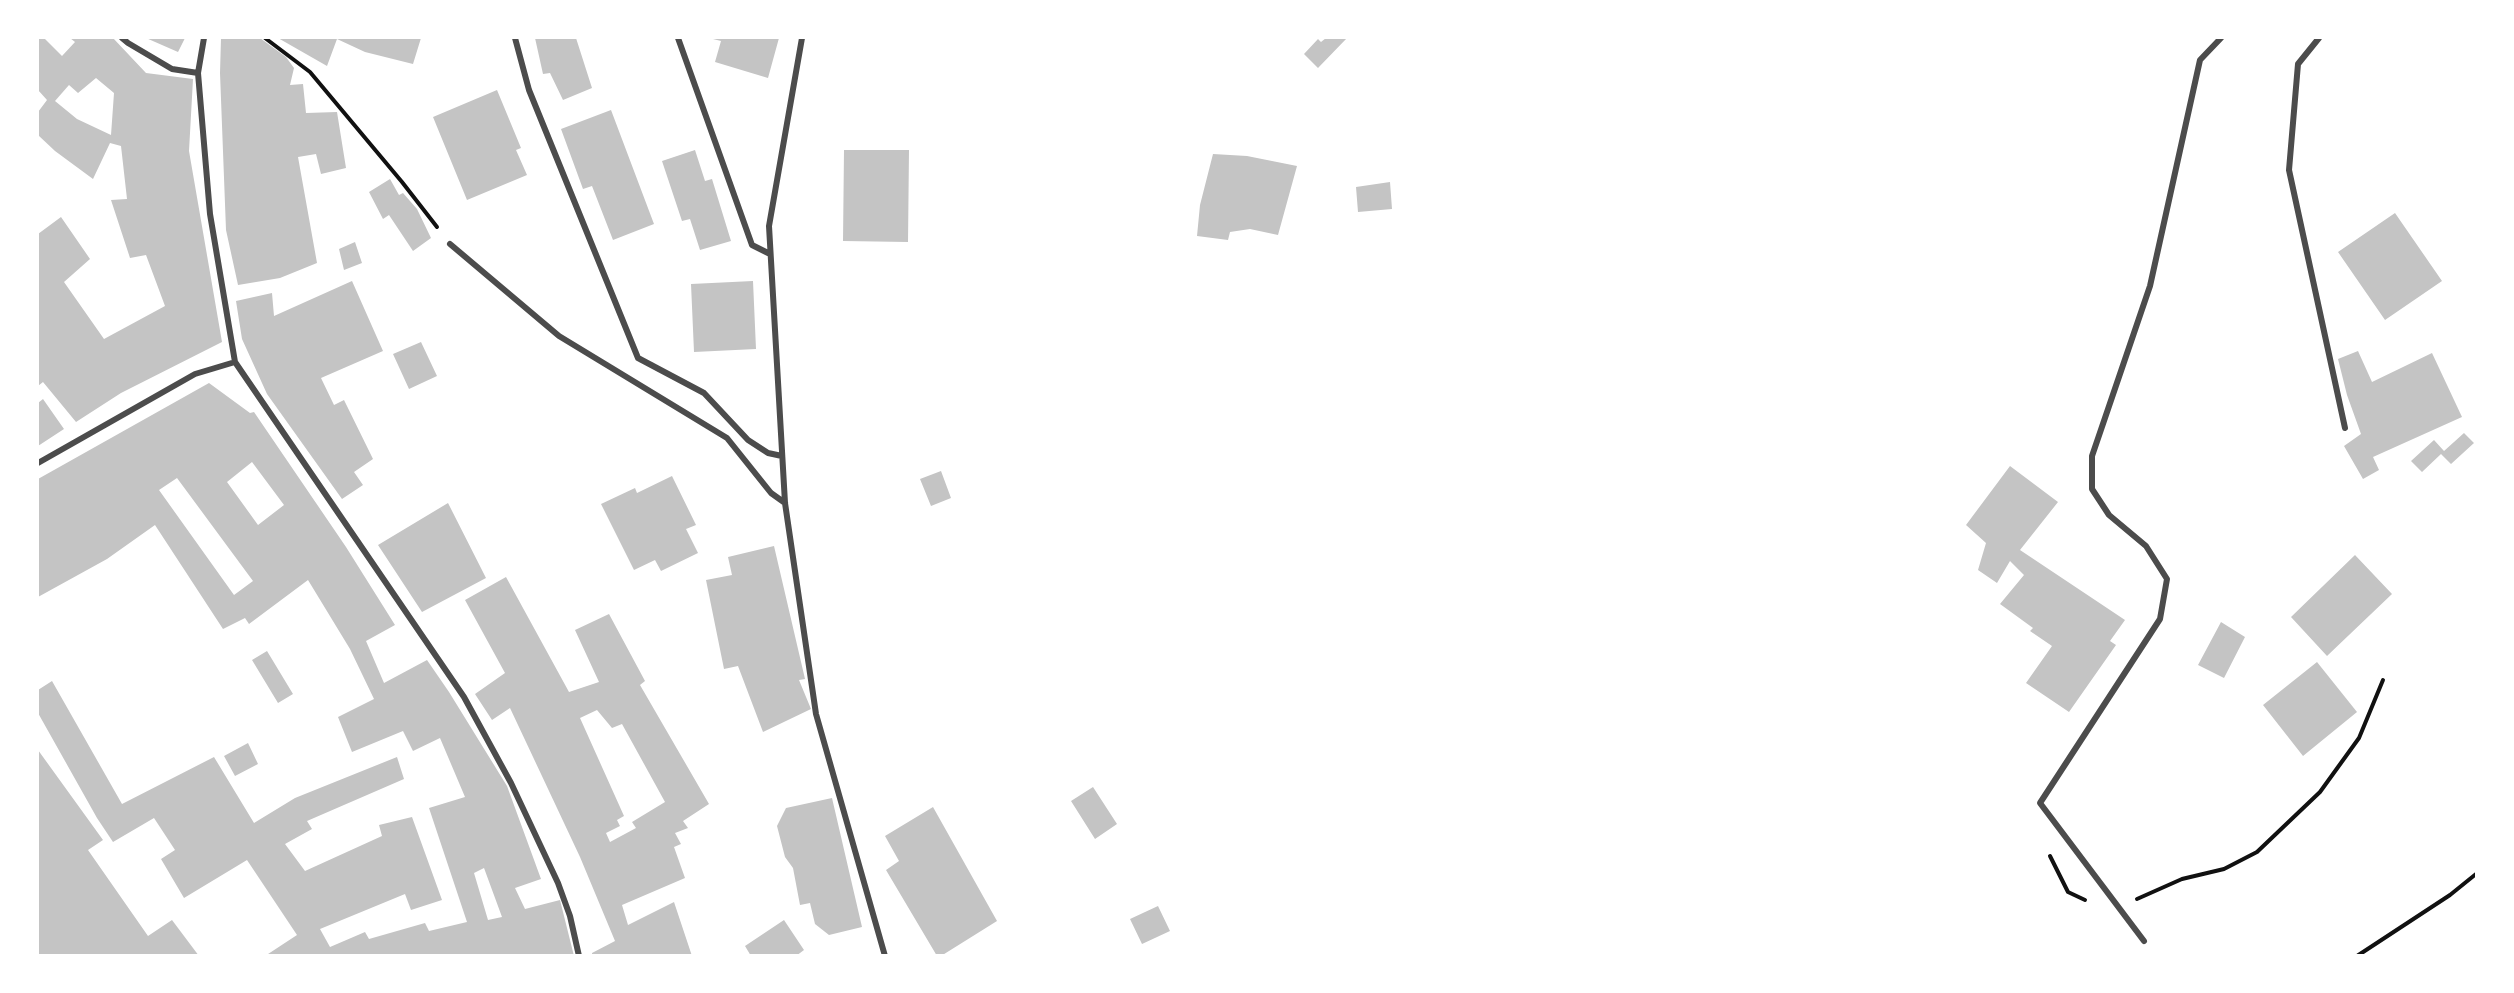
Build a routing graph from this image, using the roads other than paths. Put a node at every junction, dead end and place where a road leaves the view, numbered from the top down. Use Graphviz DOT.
graph roads {
  1 [pos="122,38"];
  2 [pos="204,38"];
  3 [pos="515,38"];
  4 [pos="678,38"];
  5 [pos="802,38"];
  6 [pos="2221,38"];
  7 [pos="2319,38"];
  8 [pos="198,73"];
  9 [pos="450,244"];
  10 [pos="770,254"];
  11 [pos="234,362"];
  12 [pos="2345,428"];
  13 [pos="782,456"];
  14 [pos="38,463"];
  15 [pos="786,503"];
  16 [pos="2144,941"];
  17 [pos="579,956"];
  18 [pos="885,956"];
  1 -- 8 [label="street"];
  2 -- 8 [label="street"];
  3 -- 13 [label="street"];
  4 -- 10 [label="street"];
  5 -- 10 [label="street"];
  6 -- 16 [label="street"];
  7 -- 12 [label="street"];
  8 -- 11 [label="street"];
  9 -- 15 [label="street"];
  10 -- 13 [label="street"];
  11 -- 14 [label="street"];
  11 -- 17 [label="street"];
  13 -- 15 [label="street"];
  15 -- 18 [label="street"];
}
